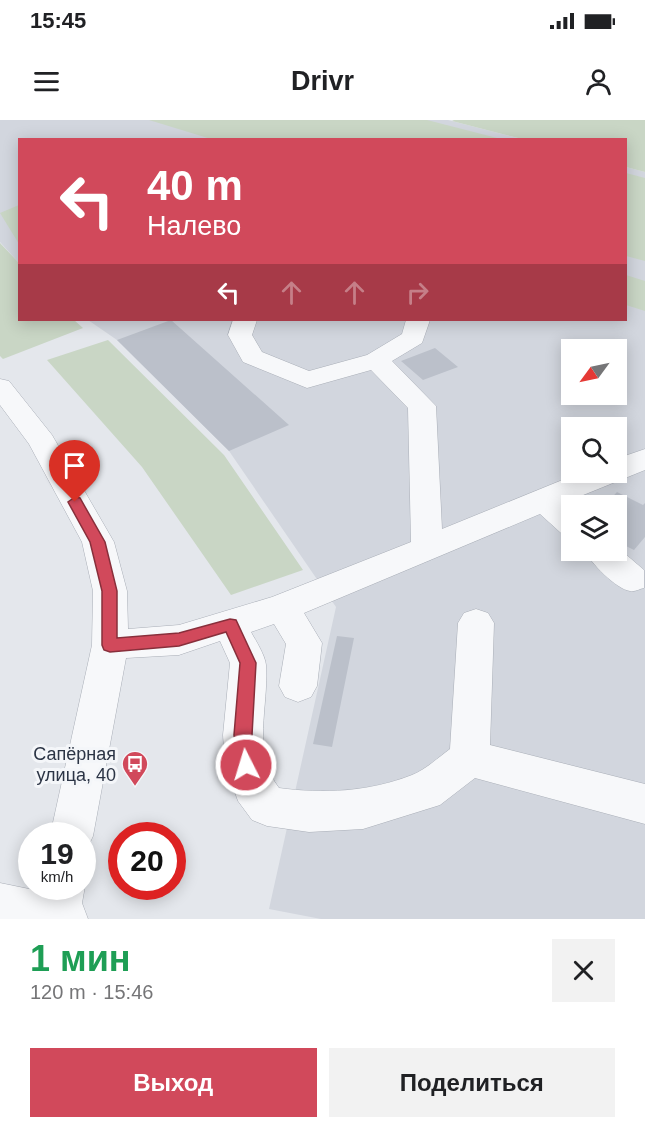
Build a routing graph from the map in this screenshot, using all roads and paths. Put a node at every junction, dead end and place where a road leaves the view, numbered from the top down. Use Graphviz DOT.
graph roads {
  1 [pos="245,321"];
  2 [pos="418,321"];
  3 [pos="376,360"];
  4 [pos="0,387"];
  5 [pos="644,459"];
  6 [pos="627,466"];
  7 [pos="585,483"];
  8 [pos="544,500"];
  9 [pos="561,515"];
  10 [pos="427,548"];
  11 [pos="612,561"];
  12 [pos="632,579"];
  13 [pos="282,608"];
  14 [pos="476,623"];
  15 [pos="230,625"];
  16 [pos="110,645"];
  17 [pos="298,686"];
  18 [pos="470,758"];
  19 [pos="645,804"];
  20 [pos="74,822"];
  21 [pos="0,906"];
  22 [pos="60,910"];
  1 -- 3 [label="street"];
  2 -- 3 [label="street"];
  3 -- 10 [label="street"];
  4 -- 16 [label="street"];
  5 -- 6 [label="street"];
  7 -- 8 [label="street"];
  8 -- 9 [label="street"];
  8 -- 10 [label="street"];
  10 -- 13 [label="street"];
  11 -- 12 [label="street"];
  13 -- 15 [label="street"];
  13 -- 17 [label="street"];
  14 -- 18 [label="street"];
  15 -- 16 [label="street"];
  15 -- 18 [label="street"];
  16 -- 20 [label="street"];
  18 -- 19 [label="street"];
  21 -- 22 [label="street"];
}
